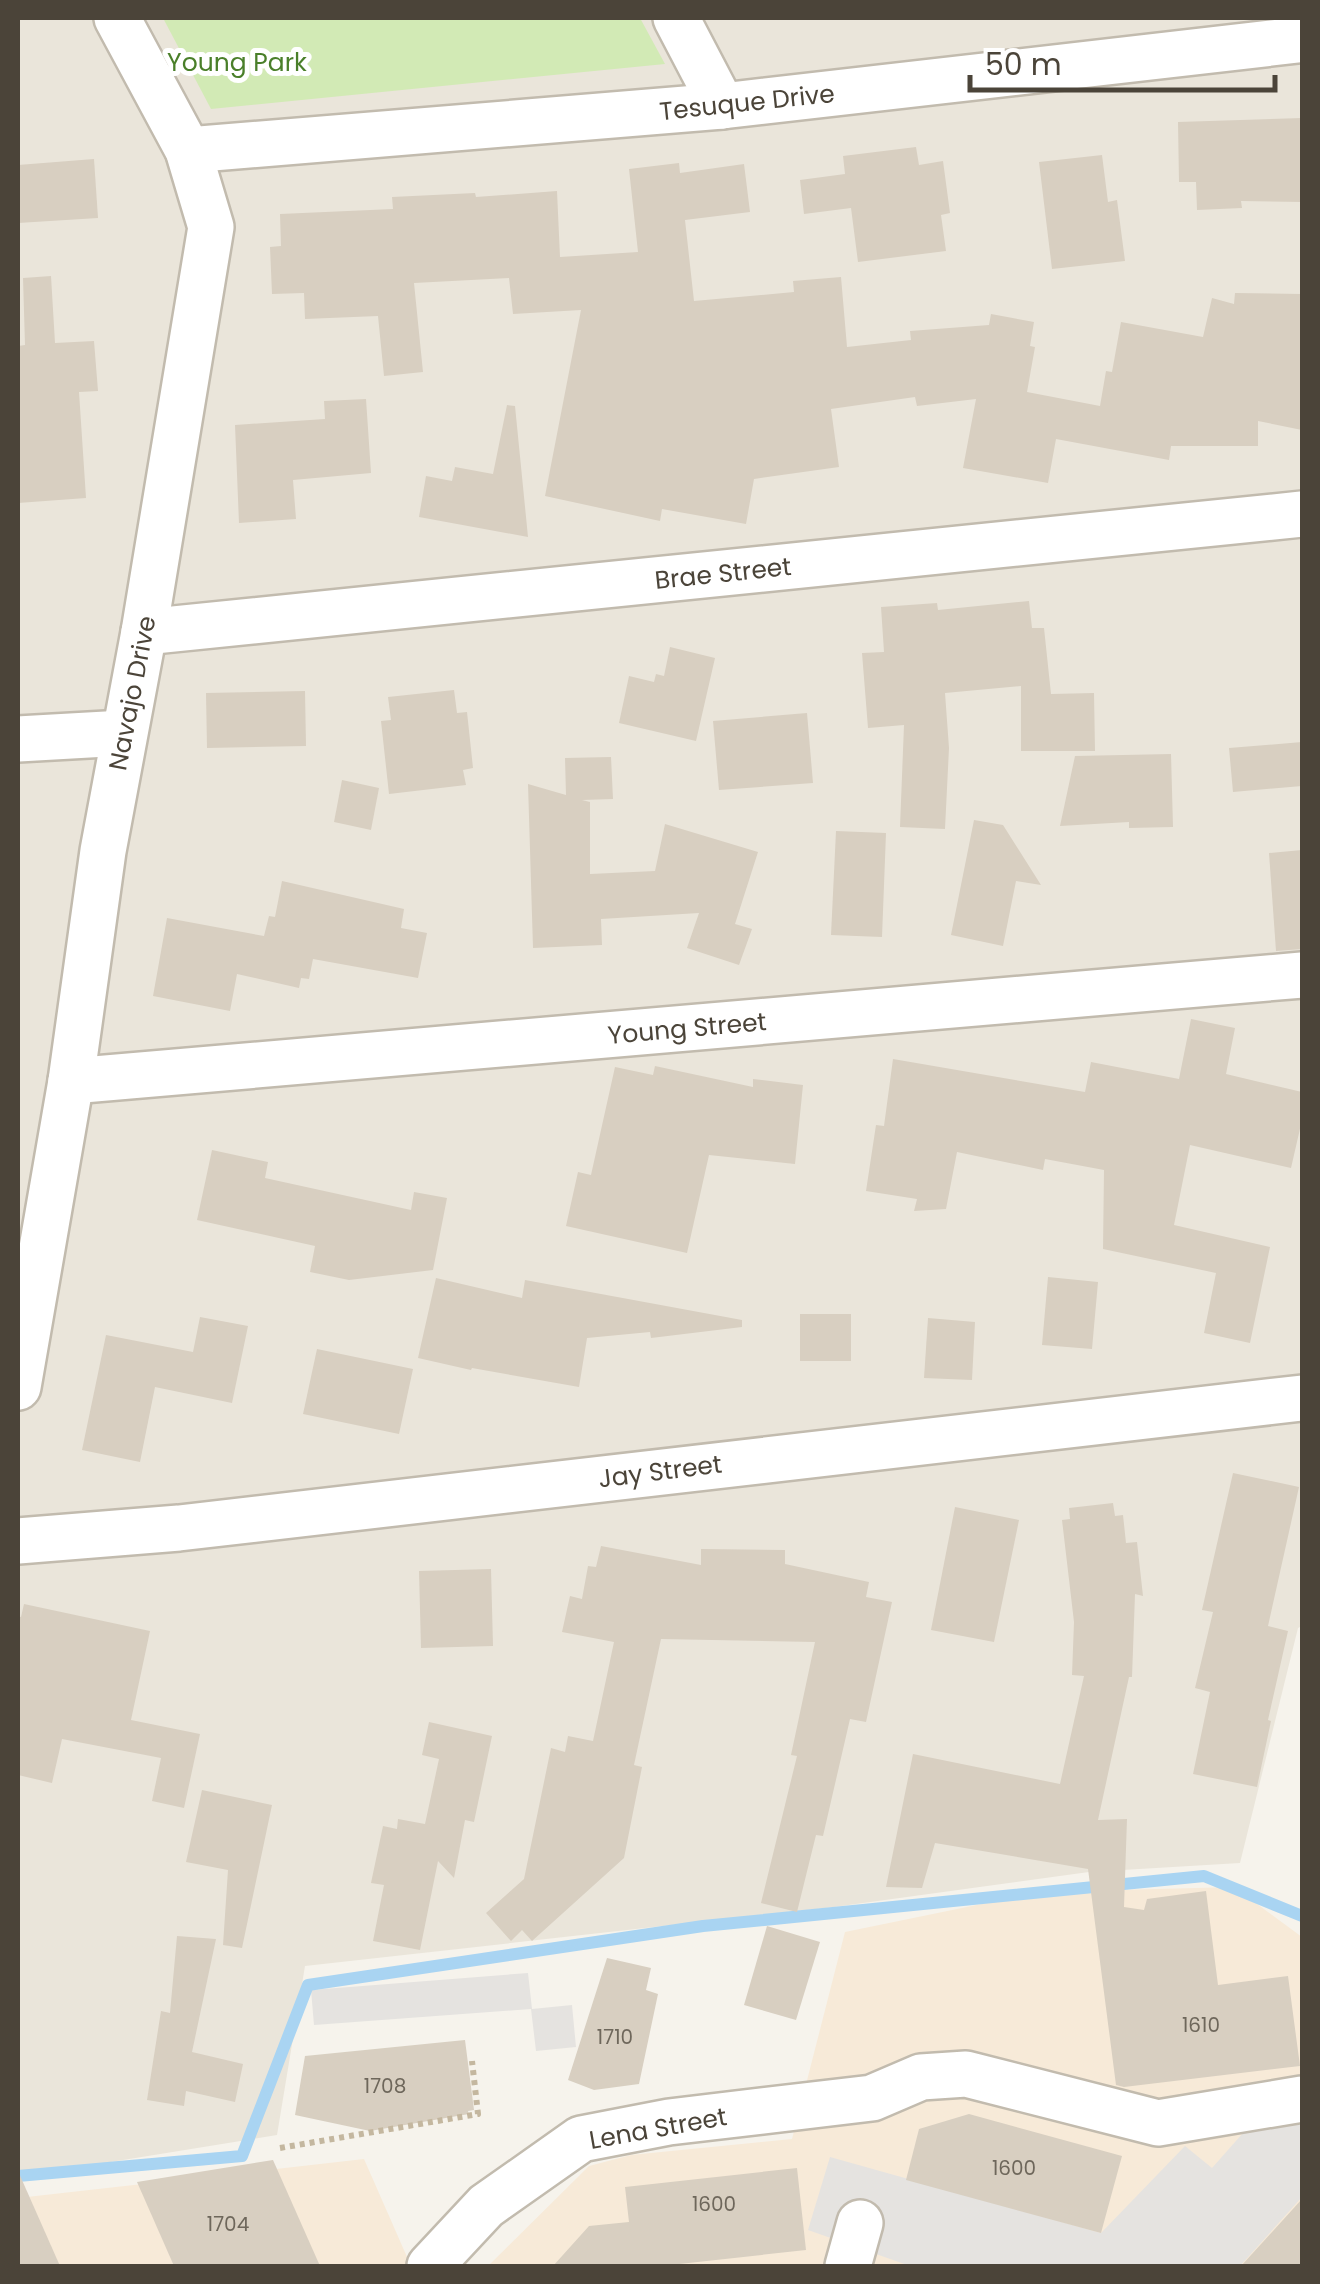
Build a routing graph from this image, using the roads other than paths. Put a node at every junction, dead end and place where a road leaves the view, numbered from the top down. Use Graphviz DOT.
graph roads {
  1 [pos="117,18"];
  2 [pos="676,18"];
  3 [pos="1227,32"];
  4 [pos="1302,35"];
  5 [pos="722,106"];
  6 [pos="188,150"];
  7 [pos="1302,514"];
  8 [pos="144,632"];
  9 [pos="124,734"];
  10 [pos="18,739"];
  11 [pos="1302,975"];
  12 [pos="71,1081"];
  13 [pos="18,1386"];
  14 [pos="1302,1398"];
  15 [pos="18,1541"];
  16 [pos="1302,2098"];
  17 [pos="860,2223"];
  18 [pos="430,2266"];
  19 [pos="848,2266"];
  1 -- 6 [label="street, Navajo Drive"];
  2 -- 5 [label="street"];
  3 -- 4 [label="street, Tesuque Drive"];
  3 -- 5 [label="street, Tesuque Drive"];
  5 -- 6 [label="street, Tesuque Drive"];
  6 -- 8 [label="street, Navajo Drive"];
  7 -- 8 [label="street, Brae Street"];
  8 -- 9 [label="street, Navajo Drive"];
  9 -- 10 [label="street"];
  9 -- 12 [label="street, Navajo Drive"];
  11 -- 12 [label="street, Young Street"];
  12 -- 13 [label="street, Navajo Drive"];
  14 -- 15 [label="street, Jay Street"];
  16 -- 18 [label="street, Lena Street"];
  17 -- 19 [label="street"];
}
